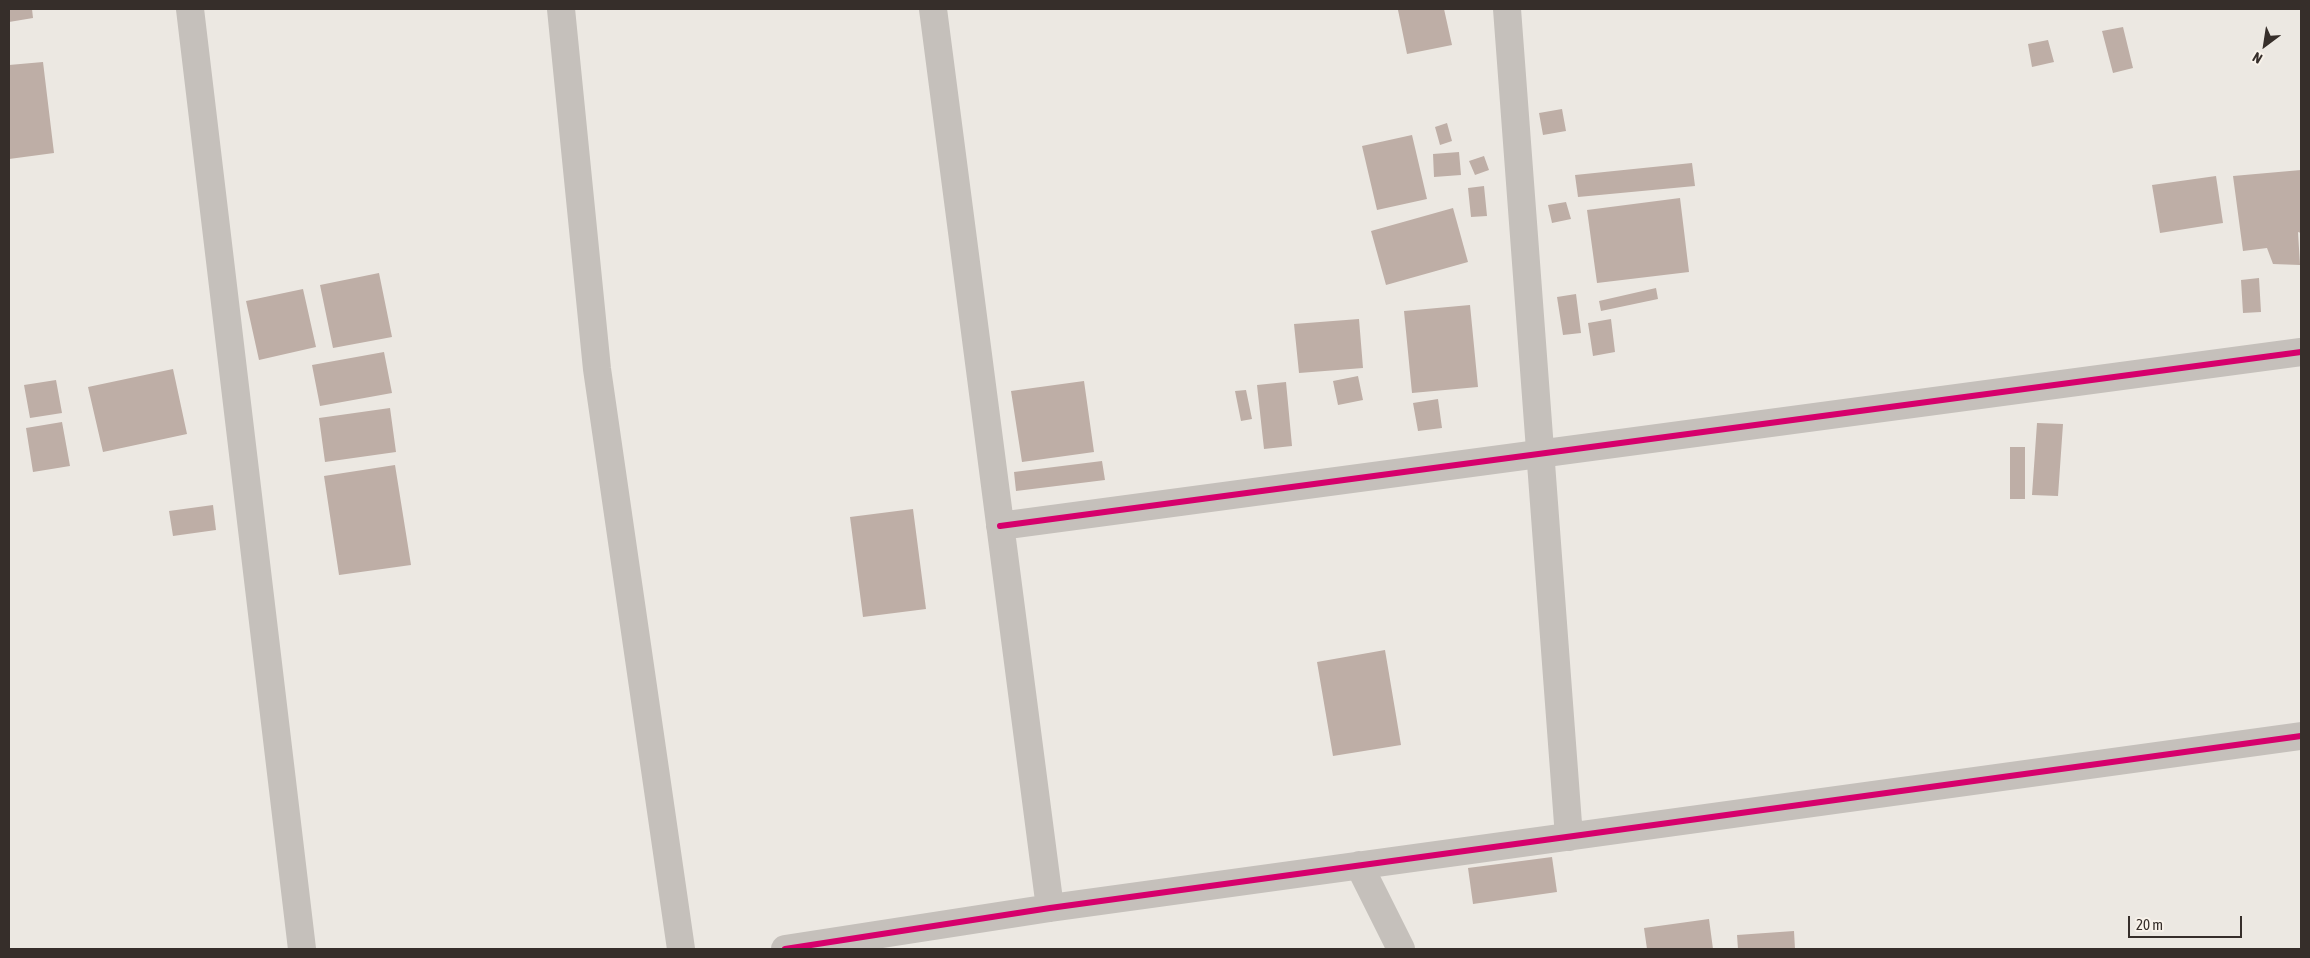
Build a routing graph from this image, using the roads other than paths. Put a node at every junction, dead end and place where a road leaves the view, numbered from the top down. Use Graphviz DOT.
graph roads {
  1 [pos="190,9"];
  2 [pos="561,9"];
  3 [pos="933,9"];
  4 [pos="1507,9"];
  5 [pos="2301,352"];
  6 [pos="1540,454"];
  7 [pos="1000,526"];
  8 [pos="2301,736"];
  9 [pos="1569,837"];
  10 [pos="1359,865"];
  11 [pos="1050,908"];
  12 [pos="302,949"];
  13 [pos="681,949"];
  14 [pos="785,949"];
  15 [pos="1401,949"];
  1 -- 12 [label="street"];
  2 -- 13 [label="street"];
  3 -- 7 [label="street"];
  4 -- 6 [label="street"];
  5 -- 6 [label="street"];
  6 -- 7 [label="street"];
  6 -- 9 [label="street"];
  7 -- 11 [label="street"];
  8 -- 9 [label="street"];
  9 -- 10 [label="street"];
  10 -- 11 [label="street"];
  10 -- 15 [label="street"];
  11 -- 14 [label="street"];
}
